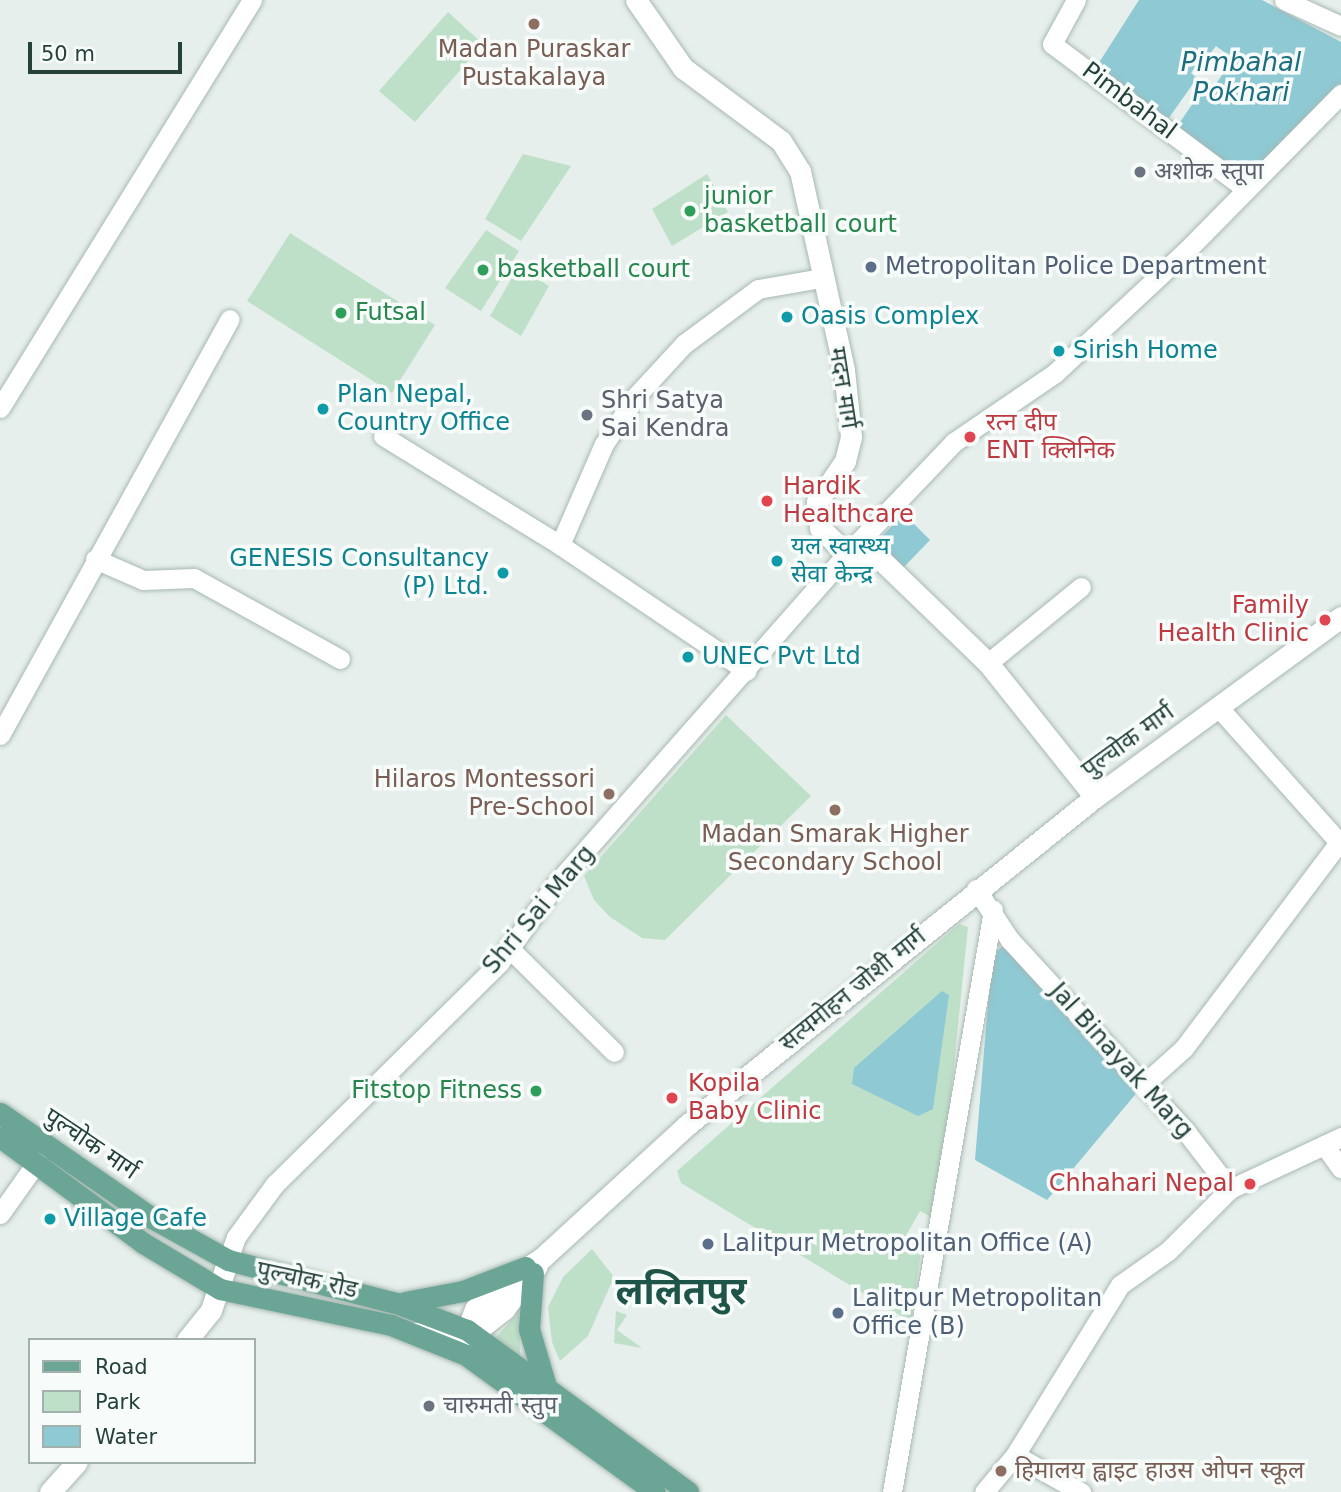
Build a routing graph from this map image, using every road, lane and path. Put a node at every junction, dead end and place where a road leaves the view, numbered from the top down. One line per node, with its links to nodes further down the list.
1 (252, 0): 10 (street)
2 (636, 0): 8 (main road, मदन मार्ग)
3 (1076, 0): 7 (street, Pimbahal)
4 (1284, 0): 5 (street)
5 (1341, 26)
6 (1341, 94): 7 (street, Shri Sai Marg)
7 (1246, 189): 13 (street, Shri Sai Marg)
8 (821, 278): 12 (street); 13 (main road, मदन मार्ग)
9 (230, 319): 14 (street)
10 (0, 408)
11 (383, 436): 12 (street)
12 (560, 545): 19 (street)
13 (847, 554): 18 (main road); 19 (street, Shri Sai Marg)
14 (95, 559): 17 (street); 21 (street)
15 (1081, 587): 18 (street)
16 (1341, 617): 20 (main road, पुल्चोक मार्ग)
17 (340, 659)
18 (988, 663): 22 (main road)
19 (747, 671): 26 (street, Shri Sai Marg)
20 (1219, 708): 22 (main road, पुल्चोक मार्ग); 23 (street)
21 (0, 735)
22 (1095, 796): 24 (main road, पुल्चोक मार्ग)
23 (1340, 841): 28 (street)
24 (976, 889): 25 (street, Jal Binayak Marg); 38 (main road, सत्यमोहन जोशी मार्ग)
25 (993, 909): 28 (street, Jal Binayak Marg); 51 (street)
26 (508, 947): 27 (street); 37 (street, Shri Sai Marg)
27 (614, 1052)
28 (1144, 1084): 34 (street, Jal Binayak Marg)
29 (0, 1114): 37 (main road, पुल्चोक मार्ग)
30 (0, 1137): 32 (main road, पुल्चोक मार्ग)
31 (1332, 1141): 33 (street); 34 (street)
32 (37, 1162): 35 (street); 36 (main road, पुल्चोक मार्ग)
33 (1341, 1168)
34 (1230, 1189): 46 (street)
35 (0, 1214)
36 (143, 1243): 39 (main road, पुल्चोक रोड)
37 (228, 1260): 39 (main road); 40 (main road, पुल्चोक मार्ग)
38 (534, 1266): 40 (main road); 41 (main road, सत्यमोहन जोशी मार्ग); 45 (main road)
39 (219, 1289): 42 (main road, पुल्चोक रोड); 43 (main road)
40 (396, 1303): 41 (main road, पुल्चोक मार्ग)
41 (467, 1330): 42 (main road); 44 (main road); 45 (main road, पुल्चोक मार्ग)
42 (414, 1334): 44 (main road, पुल्चोक रोड)
43 (189, 1338)
44 (466, 1355): 49 (main road, पुल्चोक रोड)
45 (545, 1383): 50 (main road, पुल्चोक मार्ग)
46 (1015, 1455): 52 (street); 53 (street)
47 (75, 1464): 48 (main road)
48 (50, 1492)
49 (655, 1492)
50 (688, 1492)
51 (892, 1492)
52 (984, 1492)
53 (1081, 1492)

